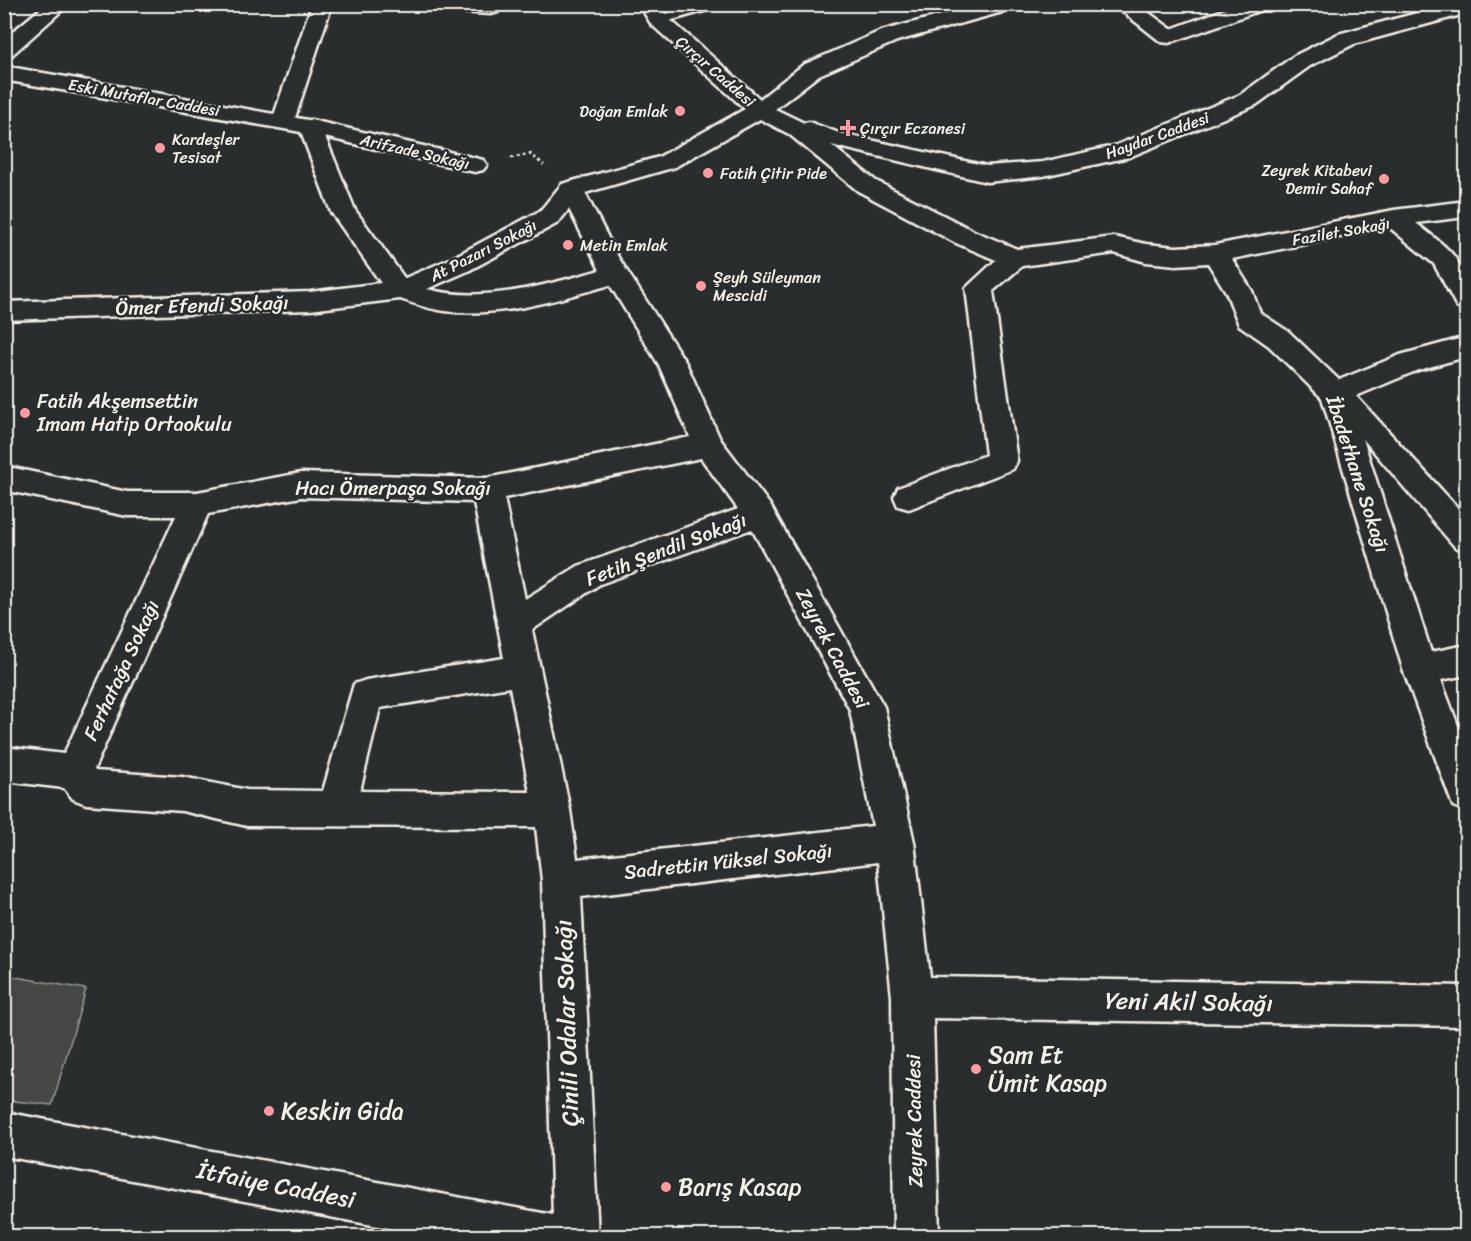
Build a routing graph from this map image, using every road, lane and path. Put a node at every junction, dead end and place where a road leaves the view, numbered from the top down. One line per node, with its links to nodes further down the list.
1 (59, 4): 11 (street)
2 (322, 4): 14 (street)
3 (425, 4): 8 (street)
4 (722, 4): 9 (lane)
5 (1010, 4): 13 (street)
6 (1123, 4): 7 (street)
7 (1260, 4)
8 (491, 8)
9 (654, 12): 13 (street, Çırçır Caddesi)
10 (1462, 12): 13 (street, Haydar Caddesi)
11 (4, 50)
12 (4, 73): 14 (street, Eski Mutaflar Caddesi)
13 (760, 110): 17 (street); 21 (street)
14 (283, 121): 15 (street, Arifzade Sokağı)
15 (311, 128): 16 (street, Arifzade Sokağı); 23 (street)
16 (475, 165): 17 (path, Arifzade Sokağı)
17 (571, 189): 22 (street, Zeyrek Caddesi); 23 (street, At Pazarı Sokağı)
18 (1467, 208): 19 (street)
19 (1394, 218): 20 (street, Fazilet Sokağı); 24 (street, Fazilet Sokağı)
20 (1215, 254): 21 (street); 27 (street, İbadethane Sokağı)
21 (1015, 258): 31 (street)
22 (616, 274): 23 (street); 28 (street, Zeyrek Caddesi)
23 (400, 290): 25 (street, Ömer Efendi Sokağı)
24 (1467, 301)
25 (4, 311)
26 (1467, 347): 27 (street)
27 (1335, 393): 34 (street); 37 (street, İbadethane Sokağı)
28 (708, 445): 30 (street, Hacı Ömerpaşa Sokağı); 33 (street, Zeyrek Caddesi)
29 (4, 478): 32 (street, Hacı Ömerpaşa Sokağı)
30 (488, 490): 32 (street, Hacı Ömerpaşa Sokağı); 35 (street)
31 (909, 497)
32 (198, 504): 40 (street, Ferhatağa Sokağı)
33 (759, 514): 35 (street, Fetih Şendil Sokağı); 44 (street, Zeyrek Caddesi)
34 (1467, 538)
35 (513, 625): 38 (street)
36 (1467, 660): 37 (street)
37 (1420, 669): 41 (street, İbadethane Sokağı)
38 (524, 670): 42 (street); 43 (street, Çinili Odalar Sokağı)
39 (4, 764): 40 (street)
40 (74, 772): 42 (street)
41 (1467, 794)
42 (337, 809): 43 (street)
43 (552, 810): 45 (street, Çinili Odalar Sokağı)
44 (895, 842): 45 (street, Sadrettin Yüksel Sokağı); 46 (street, Zeyrek Caddesi)
45 (561, 880): 50 (street, Çinili Odalar Sokağı)
46 (912, 997): 47 (street, Yeni Akil Sokağı); 51 (street, Zeyrek Caddesi)
47 (1467, 1006)
48 (4, 1134): 49 (street, İtfaiye Caddesi)
49 (548, 1236)
50 (576, 1236)
51 (916, 1236)

